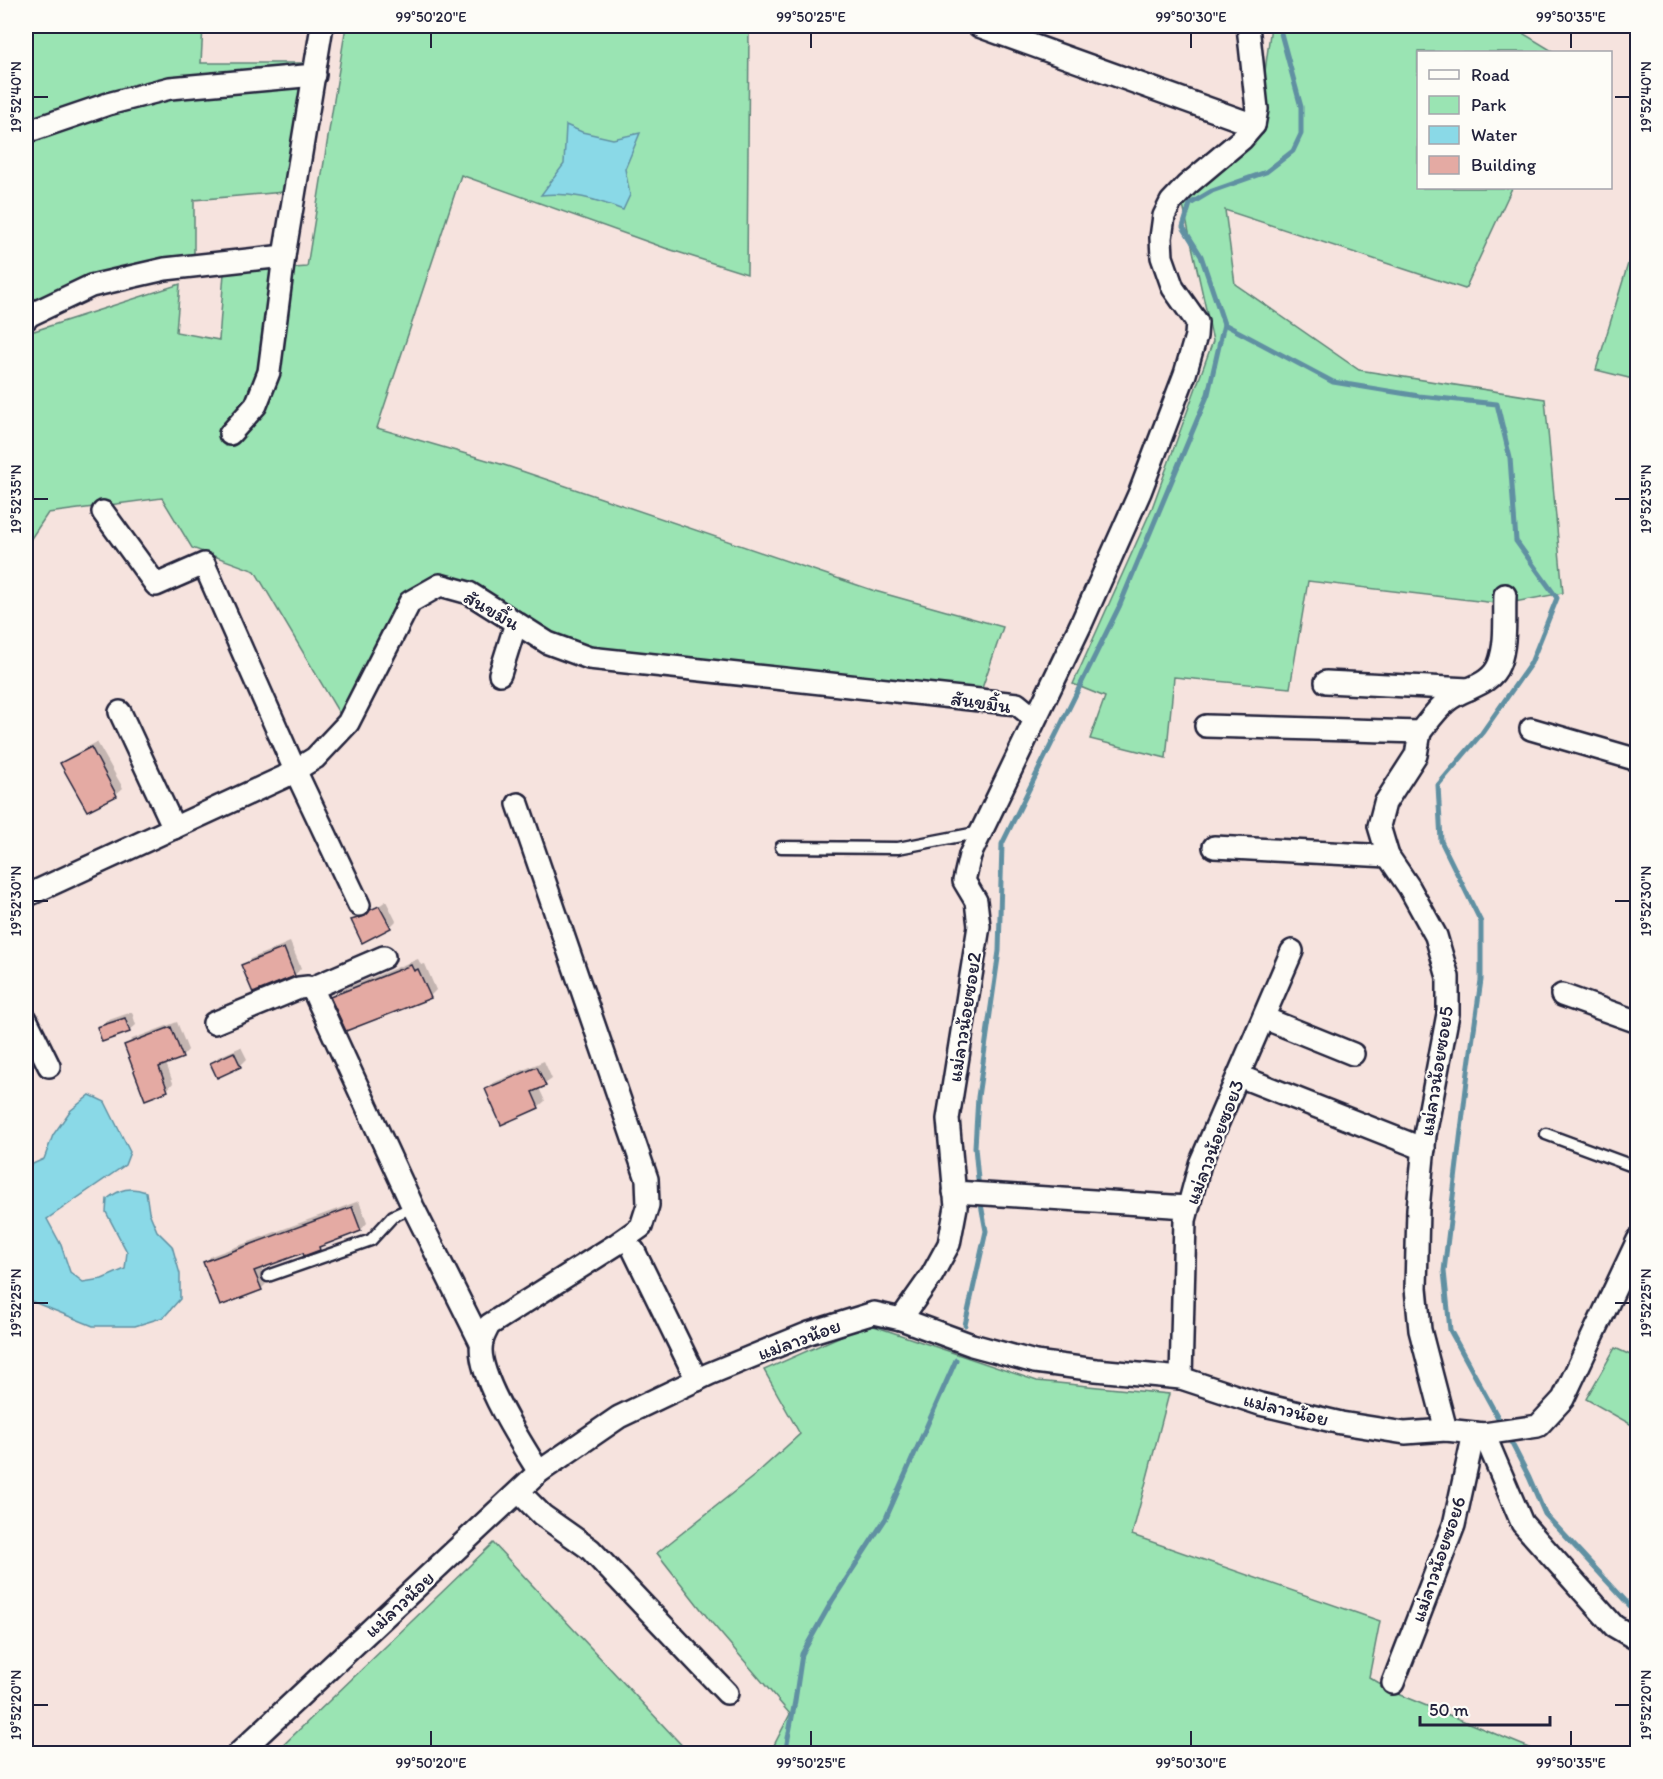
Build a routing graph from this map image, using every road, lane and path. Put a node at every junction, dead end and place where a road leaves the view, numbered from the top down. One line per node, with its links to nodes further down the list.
1 (322, 26): 4 (street)
2 (979, 26): 5 (street)
3 (1248, 26): 5 (street)
4 (315, 75): 6 (street); 7 (street)
5 (1254, 125): 17 (street, แม่ลาวน้อยซอย2)
6 (26, 132)
7 (284, 256): 8 (street); 9 (street)
8 (26, 319)
9 (230, 434)
10 (103, 512): 22 (street)
11 (1505, 595): 15 (street)
12 (516, 623): 13 (street); 17 (street, สันขมิ้น); 22 (street, สันขมิ้น)
13 (500, 674)
14 (1326, 682): 15 (street)
15 (1472, 689): 20 (street)
16 (120, 711): 24 (street)
17 (1034, 718): 25 (street, แม่ลาวน้อยซอย2)
18 (1206, 726): 20 (street)
19 (1531, 729): 21 (street)
20 (1420, 732): 28 (street, แม่ลาวน้อยซอย5)
21 (1638, 760)
22 (295, 770): 24 (street, สันขมิ้น); 30 (street)
23 (518, 804): 52 (street)
24 (174, 828): 29 (street, สันขมิ้น)
25 (981, 832): 26 (lane); 45 (street, แม่ลาวน้อยซอย2)
26 (781, 847)
27 (1214, 847): 28 (street)
28 (1388, 856): 43 (street, แม่ลาวน้อยซอย5)
29 (26, 896)
30 (359, 905)
31 (1292, 951): 35 (street, แม่ลาวน้อยซอย3)
32 (384, 957): 33 (street)
33 (310, 989): 38 (street); 46 (street)
34 (1562, 995): 37 (street)
35 (1264, 1018): 39 (street); 41 (street, แม่ลาวน้อยซอย3)
36 (26, 1019): 40 (street)
37 (1638, 1022)
38 (213, 1023)
39 (1353, 1054)
40 (49, 1066)
41 (1239, 1076): 43 (street); 47 (street, แม่ลาวน้อยซอย3)
42 (1546, 1134): 44 (lane)
43 (1424, 1149): 55 (street, แม่ลาวน้อยซอย5)
44 (1638, 1168)
45 (954, 1192): 47 (street); 51 (street, แม่ลาวน้อยซอย2)
46 (413, 1207): 50 (lane); 52 (street)
47 (1188, 1207): 53 (street, แม่ลาวน้อยซอย3)
48 (1638, 1240): 56 (street, แม่ลาวน้อย)
49 (634, 1251): 54 (street)
50 (268, 1276)
51 (901, 1318): 53 (street, แม่ลาวน้อย); 54 (street, แม่ลาวน้อย)
52 (481, 1343): 57 (street)
53 (1181, 1378): 55 (street, แม่ลาวน้อย)
54 (697, 1380): 57 (street, แม่ลาวน้อย)
55 (1446, 1430): 56 (street, แม่ลาวน้อย)
56 (1479, 1434): 59 (street); 60 (street, แม่ลาวน้อยซอย6)
57 (539, 1472): 58 (street, แม่ลาวน้อย)
58 (519, 1492): 61 (street); 62 (street, แม่ลาวน้อย)
59 (1638, 1640)
60 (1393, 1683)
61 (727, 1693)
62 (238, 1754)

